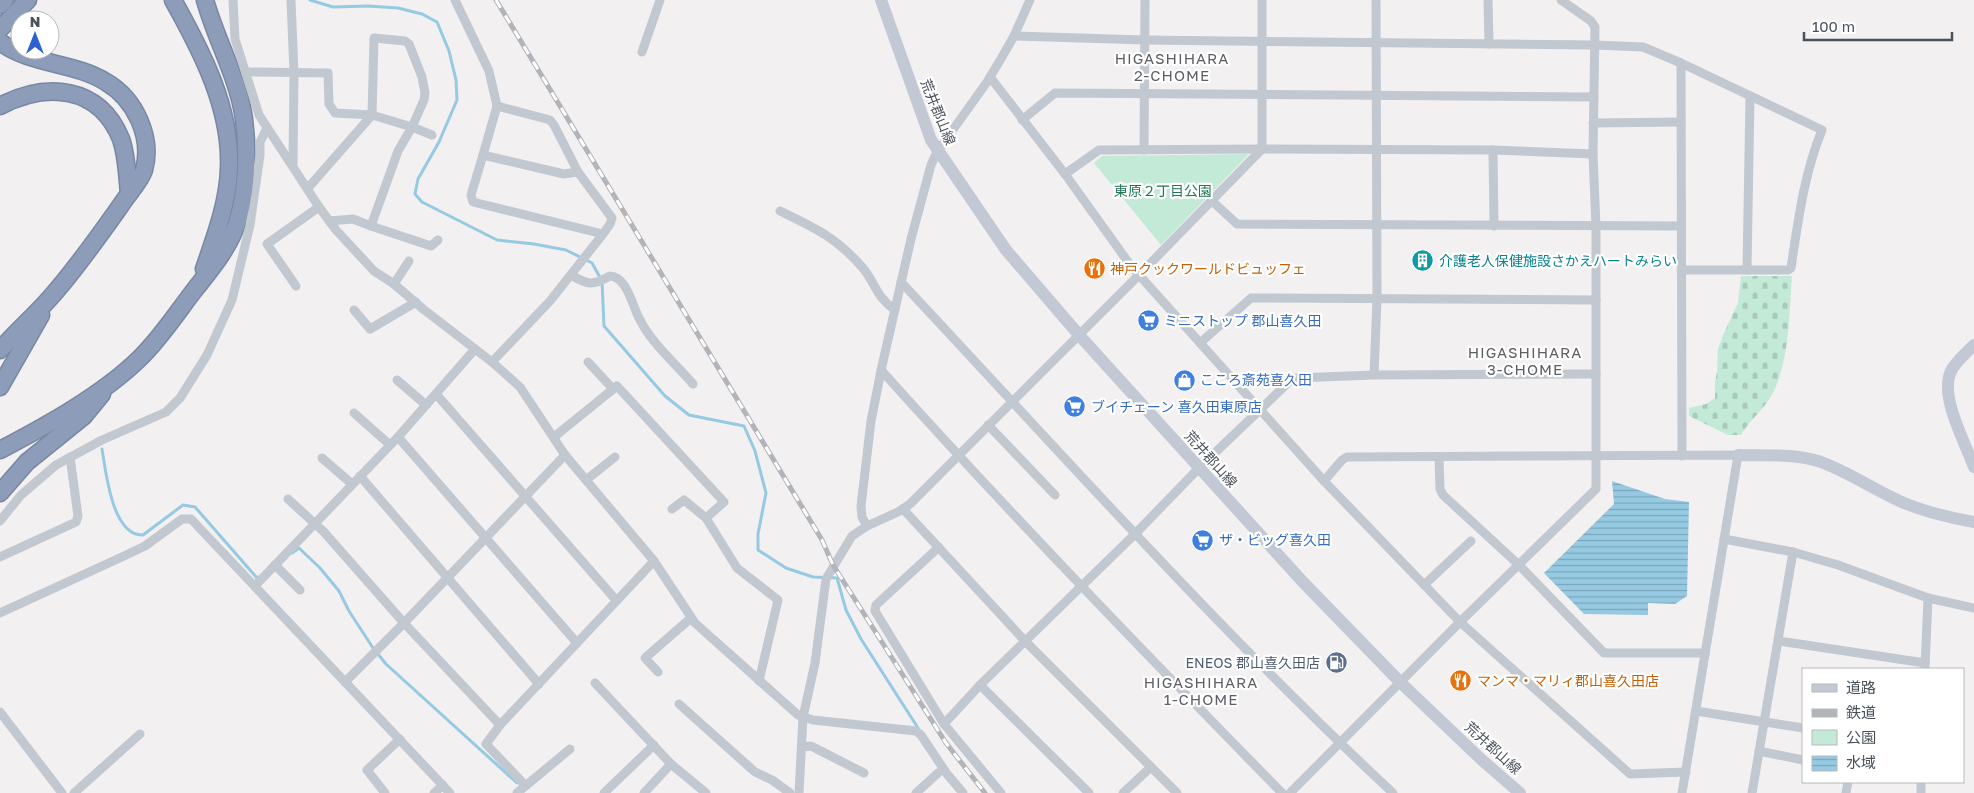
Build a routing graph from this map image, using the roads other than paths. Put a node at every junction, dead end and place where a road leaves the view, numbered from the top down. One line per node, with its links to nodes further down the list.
1 (5, 0): 16 (highway)
2 (28, 0): 17 (highway)
3 (173, 0): 73 (highway)
4 (205, 0): 73 (highway)
5 (232, 0): 27 (street)
6 (291, 0): 28 (street)
7 (455, 0): 36 (street)
8 (660, 0): 25 (street)
9 (881, 0): 48 (main road, 荒井郡山線)
10 (1030, 0): 18 (street)
11 (1145, 0): 19 (street)
12 (1262, 0): 20 (street)
13 (1376, 0): 22 (street)
14 (1488, 0): 23 (street)
15 (1562, 0): 24 (street)
16 (0, 5)
17 (4, 25)
18 (1014, 36): 19 (street); 29 (street)
19 (1144, 40): 20 (street); 30 (street)
20 (1261, 40): 22 (street); 31 (street)
21 (0, 42): 55 (highway)
22 (1376, 42): 23 (street); 32 (street)
23 (1489, 44): 24 (street)
24 (1594, 45): 26 (street); 34 (street)
25 (642, 52)
26 (1681, 63): 33 (street); 39 (street)
27 (246, 72): 28 (street); 42 (street)
28 (294, 73): 37 (street); 51 (street)
29 (990, 77): 38 (street); 48 (street)
30 (1144, 93): 31 (street); 38 (street); 45 (street)
31 (1261, 94): 32 (street); 44 (street)
32 (1376, 94): 34 (street); 46 (street)
33 (1750, 96): 69 (street); 69 (street)
34 (1594, 97): 40 (street)
35 (0, 106): 55 (highway)
36 (497, 106): 50 (street); 52 (street)
37 (372, 115): 41 (street); 41 (street); 54 (street)
38 (1022, 120): 53 (street)
39 (1681, 122): 40 (street); 63 (street)
40 (1593, 123): 49 (street)
41 (412, 127): 43 (street); 61 (street)
42 (267, 128): 51 (street); 112 (street)
43 (432, 135)
44 (1262, 149): 45 (street); 46 (street); 56 (street)
45 (1144, 150): 53 (street)
46 (1377, 150): 47 (street); 60 (street)
47 (1493, 150): 49 (street); 62 (street)
48 (937, 152): 72 (street); 82 (main road, 荒井郡山線)
49 (1593, 154): 64 (street)
50 (483, 155): 52 (street); 65 (street)
51 (293, 166): 54 (street)
52 (578, 172): 65 (street)
53 (1065, 174): 71 (street)
54 (308, 188): 57 (street)
55 (129, 193): 76 (highway)
56 (1212, 201): 60 (street); 71 (street)
57 (319, 207): 59 (street); 75 (street)
58 (780, 211): 81 (street)
59 (329, 221): 61 (street); 74 (street)
60 (1377, 225): 62 (street); 77 (street)
61 (371, 226): 66 (street)
62 (1494, 226): 64 (street)
63 (1681, 226): 64 (street); 68 (street)
64 (1596, 227): 78 (street)
65 (603, 234): 70 (street)
66 (438, 240)
67 (409, 261): 74 (street)
68 (1681, 270): 69 (street); 111 (street)
69 (1747, 270)
70 (571, 275): 87 (street); 94 (street)
71 (1139, 275): 82 (street); 83 (street)
72 (901, 282): 81 (street); 98 (street)
73 (200, 283): 93 (highway)
74 (394, 284): 79 (street)
75 (296, 286)
76 (51, 297): 86 (highway); 95 (highway)
77 (1377, 299): 78 (street); 83 (street); 91 (street)
78 (1596, 300): 90 (street)
79 (416, 302): 80 (street); 85 (street)
80 (354, 310)
81 (895, 310): 89 (street)
82 (1079, 336): 98 (street); 117 (main road, 荒井郡山線)
83 (1200, 343): 100 (street)
84 (1974, 345): 116 (main road)
85 (475, 349): 87 (street); 97 (street)
86 (0, 350)
87 (492, 362): 104 (street)
88 (588, 362): 96 (street)
89 (881, 370): 109 (street); 132 (street)
90 (1596, 374): 91 (street); 110 (street)
91 (1374, 375): 100 (street)
92 (397, 380): 99 (street)
93 (111, 382): 106 (highway); 122 (highway)
94 (693, 384)
95 (0, 386)
96 (613, 389): 104 (street); 128 (street)
97 (436, 394): 99 (street); 124 (street)
98 (1012, 401): 102 (street); 133 (street)
99 (426, 405): 103 (street)
100 (1260, 408): 117 (street); 120 (street)
101 (354, 413): 105 (street)
102 (988, 425): 109 (street); 123 (street)
103 (398, 437): 105 (street); 134 (street)
104 (554, 437): 107 (street)
105 (390, 445): 118 (street)
106 (0, 450)
107 (565, 455): 119 (street); 124 (street)
108 (1738, 455): 111 (street); 130 (main road); 135 (street)
109 (958, 456): 127 (street); 144 (street)
110 (1596, 456): 111 (street); 115 (street); 142 (street)
111 (1682, 456)
112 (70, 457): 129 (street); 139 (street)
113 (615, 457): 119 (street)
114 (322, 458): 121 (street)
115 (1440, 458): 120 (street); 142 (street)
116 (1974, 466)
117 (1199, 468): 133 (street); 164 (main road, 荒井郡山線)
118 (360, 476): 121 (street); 143 (street)
119 (586, 480): 140 (street)
120 (1324, 481): 145 (street)
121 (352, 484): 131 (street)
122 (0, 493)
123 (1056, 495)
124 (524, 496): 134 (street); 149 (street)
125 (288, 499): 131 (street)
126 (672, 509): 128 (street)
127 (903, 509): 132 (street); 137 (street)
128 (706, 518): 161 (street)
129 (0, 521)
130 (1974, 522)
131 (315, 524): 141 (street); 154 (street)
132 (867, 526): 170 (street)
133 (1135, 534): 144 (street); 177 (street)
134 (485, 538): 143 (street); 157 (street)
135 (1724, 539): 138 (street); 158 (street)
136 (1471, 541): 145 (street)
137 (939, 547): 155 (street); 172 (street)
138 (1793, 552): 148 (street); 156 (street)
139 (0, 557)
140 (654, 561): 149 (street); 152 (street)
141 (275, 565): 146 (street); 147 (street)
142 (1519, 565): 153 (street); 158 (street)
143 (446, 578): 154 (street); 165 (street)
144 (1082, 585): 155 (street); 207 (street)
145 (1424, 585): 153 (street)
146 (254, 586): 151 (street); 162 (street)
147 (300, 590)
148 (1928, 598): 150 (street); 159 (street)
149 (616, 600): 157 (street)
150 (1974, 608)
151 (0, 613)
152 (691, 618): 160 (street); 161 (street)
153 (1460, 622): 164 (street); 185 (street)
154 (404, 623): 162 (street); 173 (street)
155 (1025, 641): 166 (street); 184 (street)
156 (1778, 642): 159 (street); 171 (street)
157 (577, 644): 165 (street)
158 (1705, 653): 168 (street)
159 (1925, 666)
160 (658, 672)
161 (760, 681): 170 (street)
162 (345, 682): 176 (street)
163 (595, 683): 178 (street)
164 (1401, 683): 177 (street); 210 (main road, 荒井郡山線)
165 (539, 684): 173 (street)
166 (980, 685): 172 (street); 204 (street)
167 (679, 704): 199 (street)
168 (1696, 711): 171 (street); 185 (street)
169 (0, 712): 190 (street)
170 (804, 717): 179 (street); 202 (street)
171 (1764, 722): 174 (street); 181 (street)
172 (944, 724): 203 (street)
173 (500, 725): 189 (street)
174 (1802, 728)
175 (140, 734): 191 (street)
176 (400, 739): 188 (street); 192 (street)
177 (1339, 743): 208 (street); 209 (street)
178 (654, 745): 183 (street); 196 (street)
179 (802, 747): 186 (street); 200 (street)
180 (570, 749): 189 (street)
181 (1759, 751): 182 (street); 212 (street)
182 (1802, 760)
183 (671, 764): 197 (street); 198 (street)
184 (1151, 767): 205 (street); 206 (street)
185 (1686, 772): 211 (street)
186 (864, 773)
187 (938, 774): 201 (street)
188 (443, 785): 193 (street); 194 (street)
189 (525, 785): 195 (street)
190 (62, 793)
191 (74, 793)
192 (386, 793)
193 (434, 793)
194 (450, 793)
195 (516, 793)
196 (604, 793)
197 (644, 793)
198 (706, 793)
199 (790, 793)
200 (799, 793)
201 (916, 793)
202 (963, 793)
203 (1001, 793)
204 (1090, 793)
205 (1124, 793)
206 (1177, 793)
207 (1282, 793)
208 (1290, 793)
209 (1393, 793)
210 (1520, 793)
211 (1682, 793)
212 (1752, 793)

